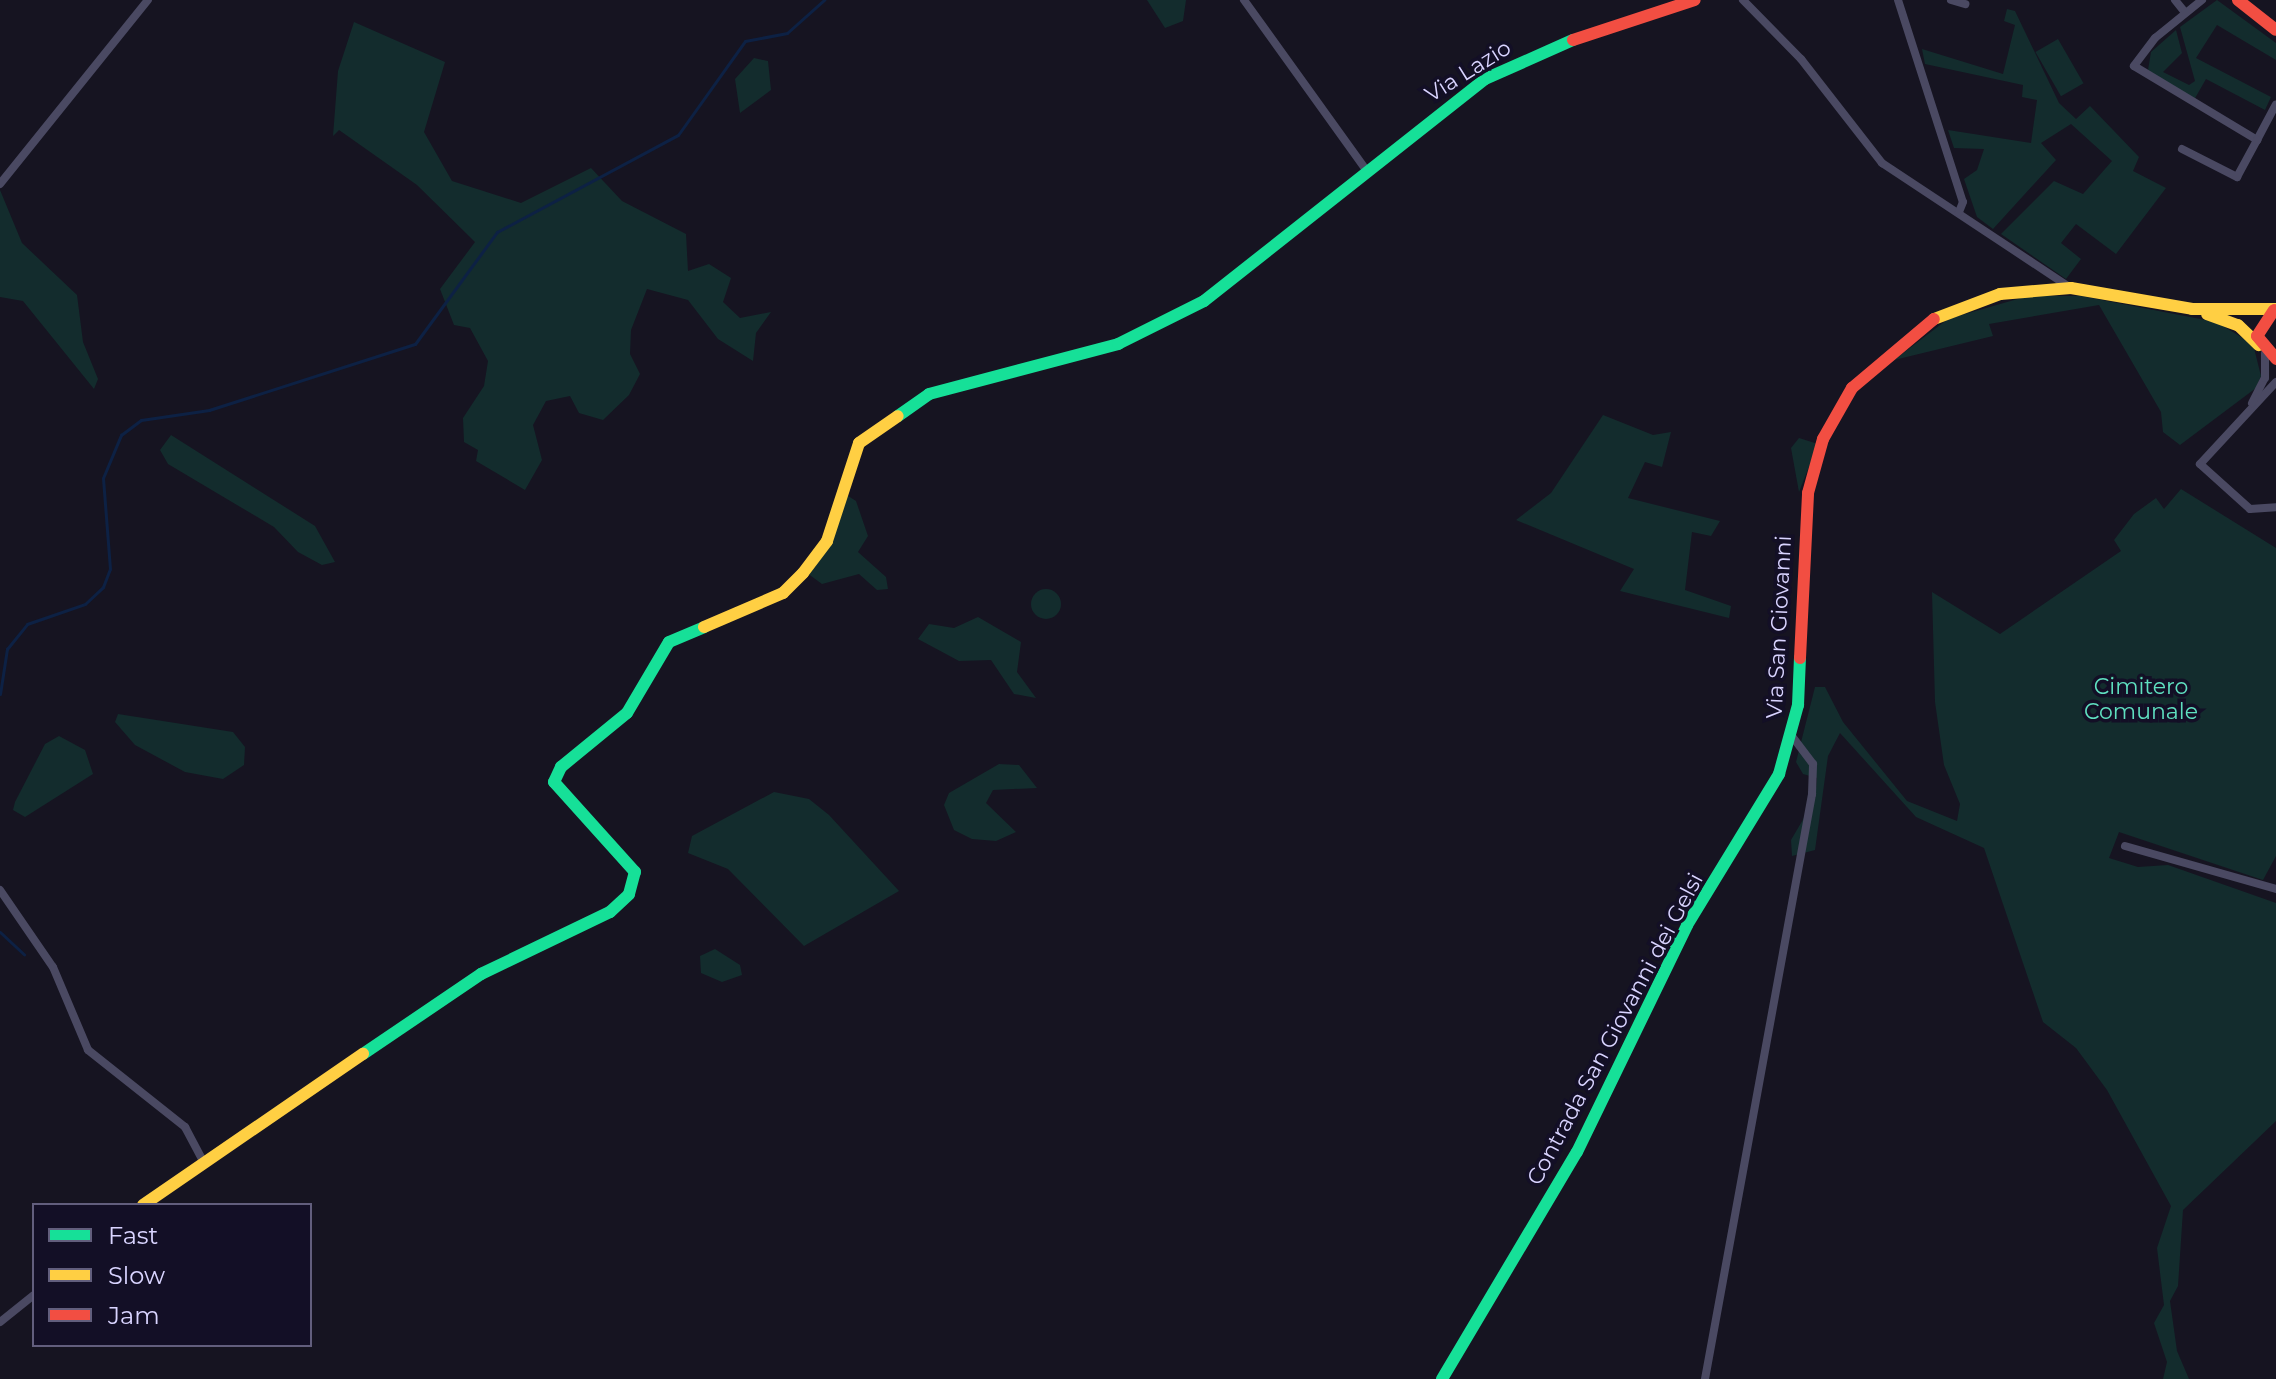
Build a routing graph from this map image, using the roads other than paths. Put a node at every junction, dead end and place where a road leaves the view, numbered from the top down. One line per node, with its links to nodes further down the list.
1 (148, 0): 17 (street)
2 (1244, 0): 16 (street)
3 (1695, 0): 16 (street, Via Lazio)
4 (1743, 0): 18 (street)
5 (1898, 0): 18 (street)
6 (1951, 0): 10 (street)
7 (2175, 0): 11 (street)
8 (2202, 0): 11 (street)
9 (2238, 0): 12 (street)
10 (1965, 4)
11 (2184, 11): 14 (street)
12 (2276, 30)
13 (2276, 105): 14 (street)
14 (2257, 140): 15 (street)
15 (2182, 149)
16 (1367, 171): 30 (street, Via Lazio)
17 (0, 184)
18 (1959, 212): 19 (street)
19 (2071, 288): 20 (street, Via San Giovanni); 26 (street, Via San Giovanni)
20 (2192, 309): 21 (street, Via San Giovanni); 22 (street, Via San Giovanni)
21 (2276, 309): 22 (street)
22 (2267, 352): 24 (street)
23 (2276, 382): 24 (street)
24 (2243, 417): 25 (street)
25 (2276, 507)
26 (1793, 737): 34 (street, Contrada San Giovanni dei Gelsi); 35 (street, Via San Giovanni)
27 (2125, 846): 28 (street)
28 (2276, 889)
29 (0, 890): 30 (street)
30 (202, 1159): 31 (street)
31 (146, 1203)
32 (32, 1297): 33 (street)
33 (0, 1322)
34 (1442, 1379)
35 (1705, 1379)

